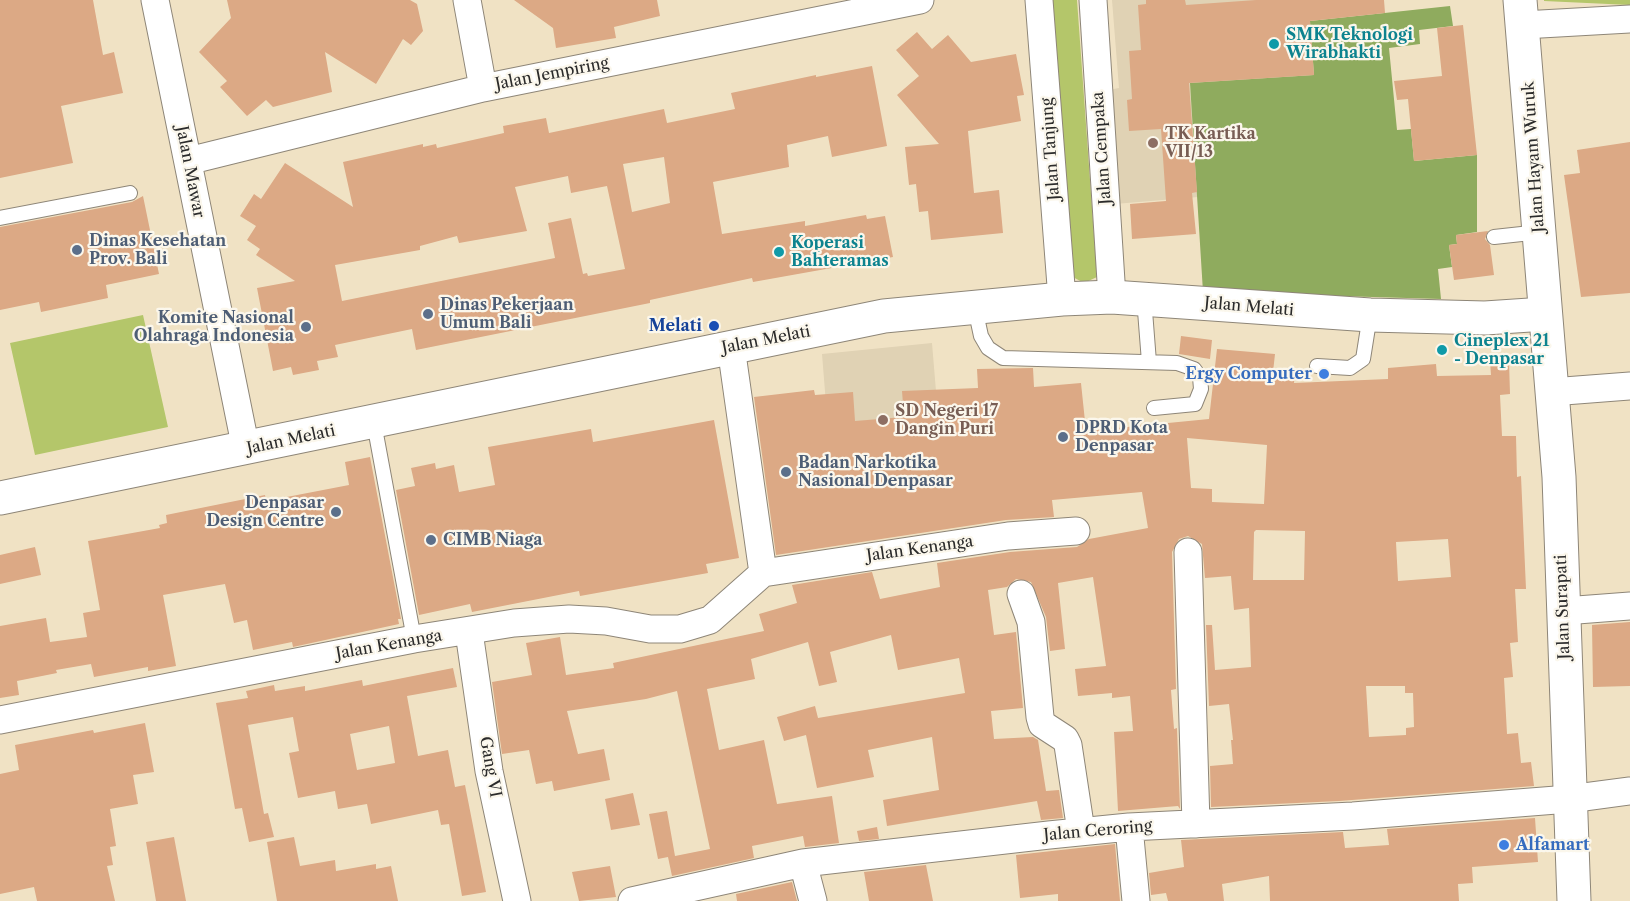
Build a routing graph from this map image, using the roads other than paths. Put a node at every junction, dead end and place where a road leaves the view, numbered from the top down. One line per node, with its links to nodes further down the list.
1 (154, 0): 9 (street, Jalan Mawar)
2 (467, 0): 8 (street)
3 (920, 0): 8 (street, Jalan Jempiring)
4 (1039, 0): 16 (street, Jalan Tanjung)
5 (1093, 0): 14 (street, Jalan Cempaka)
6 (1521, 12): 7 (street); 12 (street, Jalan Hayam Wuruk)
7 (1630, 19)
8 (483, 88): 9 (street, Jalan Jempiring)
9 (188, 161): 27 (street, Jalan Mawar)
10 (130, 193): 11 (lane)
11 (0, 218)
12 (1540, 232): 13 (lane); 18 (street, Jalan Hayam Wuruk)
13 (1494, 237)
14 (1112, 297): 15 (street, Jalan Melati); 16 (street, Jalan Melati)
15 (1144, 298): 19 (street, Jalan Melati); 21 (lane)
16 (1062, 299): 17 (street, Jalan Melati)
17 (974, 307): 20 (street, Jalan Melati); 21 (lane)
18 (1545, 314): 19 (street, Jalan Melati); 24 (street, Jalan Surapati)
19 (1370, 315): 22 (lane)
20 (731, 346): 26 (street, Jalan Melati); 31 (street)
21 (1149, 362): 25 (lane)
22 (1317, 366)
23 (1630, 386): 24 (street)
24 (1551, 392): 34 (street, Jalan Surapati)
25 (1154, 408)
26 (374, 423): 27 (street, Jalan Melati); 36 (lane)
27 (246, 449): 28 (street, Jalan Melati)
28 (0, 498)
29 (1076, 531): 31 (street, Jalan Kenanga)
30 (1188, 552): 40 (street)
31 (764, 573): 35 (street, Jalan Kenanga)
32 (1021, 594): 42 (street)
33 (1630, 606): 34 (street)
34 (1564, 611): 39 (street, Jalan Surapati)
35 (469, 632): 36 (street, Jalan Kenanga); 44 (street, Gang VI)
36 (414, 639): 37 (street, Jalan Kenanga)
37 (0, 720)
38 (1630, 791): 39 (street, Jalan Ceroring)
39 (1569, 800): 40 (street, Jalan Ceroring); 48 (street, Jalan Surapati)
40 (1196, 824): 41 (street, Jalan Ceroring)
41 (1129, 827): 42 (street, Jalan Ceroring); 47 (street)
42 (1081, 831): 43 (street, Jalan Ceroring)
43 (803, 863): 45 (street, Jalan Ceroring); 46 (street)
44 (517, 901)
45 (632, 901)
46 (813, 901)
47 (1136, 901)
48 (1574, 901)

